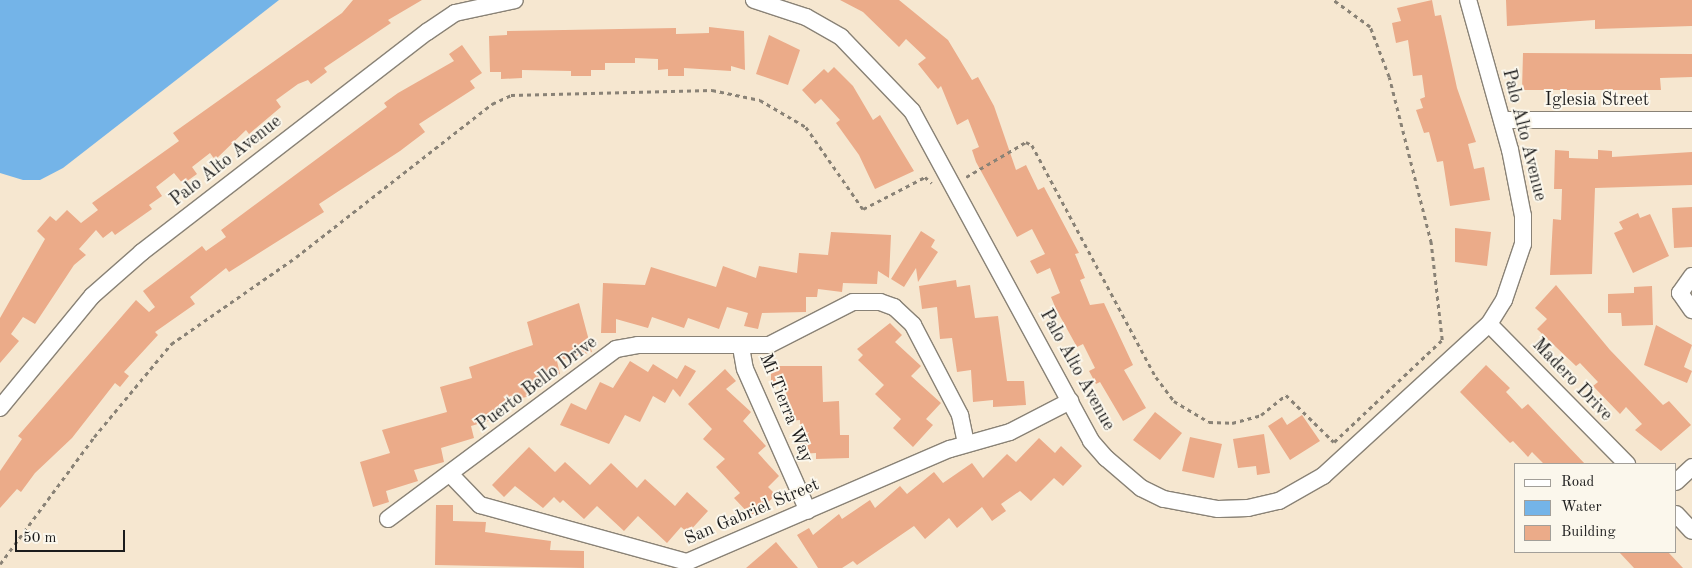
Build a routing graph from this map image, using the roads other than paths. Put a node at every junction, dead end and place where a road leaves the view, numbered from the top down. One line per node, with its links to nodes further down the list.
1 (515, 0): 11 (street, Palo Alto Avenue)
2 (754, 0): 10 (street, Palo Alto Avenue)
3 (1468, 0): 4 (street, Palo Alto Avenue)
4 (1502, 120): 5 (street, Iglesia Street); 8 (street, Palo Alto Avenue)
5 (1692, 120)
6 (1692, 276): 7 (street)
7 (1692, 310)
8 (1489, 324): 10 (street, Palo Alto Avenue); 13 (street, Madero Drive)
9 (742, 346): 12 (street, Puerto Bello Drive); 15 (street, Puerto Bello Drive); 17 (street, Mi Tierra Way)
10 (1070, 401): 12 (street, San Gabriel Street)
11 (0, 408)
12 (966, 443): 17 (street, San Gabriel Street)
13 (1626, 463)
14 (1692, 467): 16 (street)
15 (451, 475): 17 (street, San Gabriel Street); 19 (street, Puerto Bello Drive)
16 (1677, 481)
17 (808, 511)
18 (1677, 515): 20 (street)
19 (388, 519)
20 (1692, 530)

